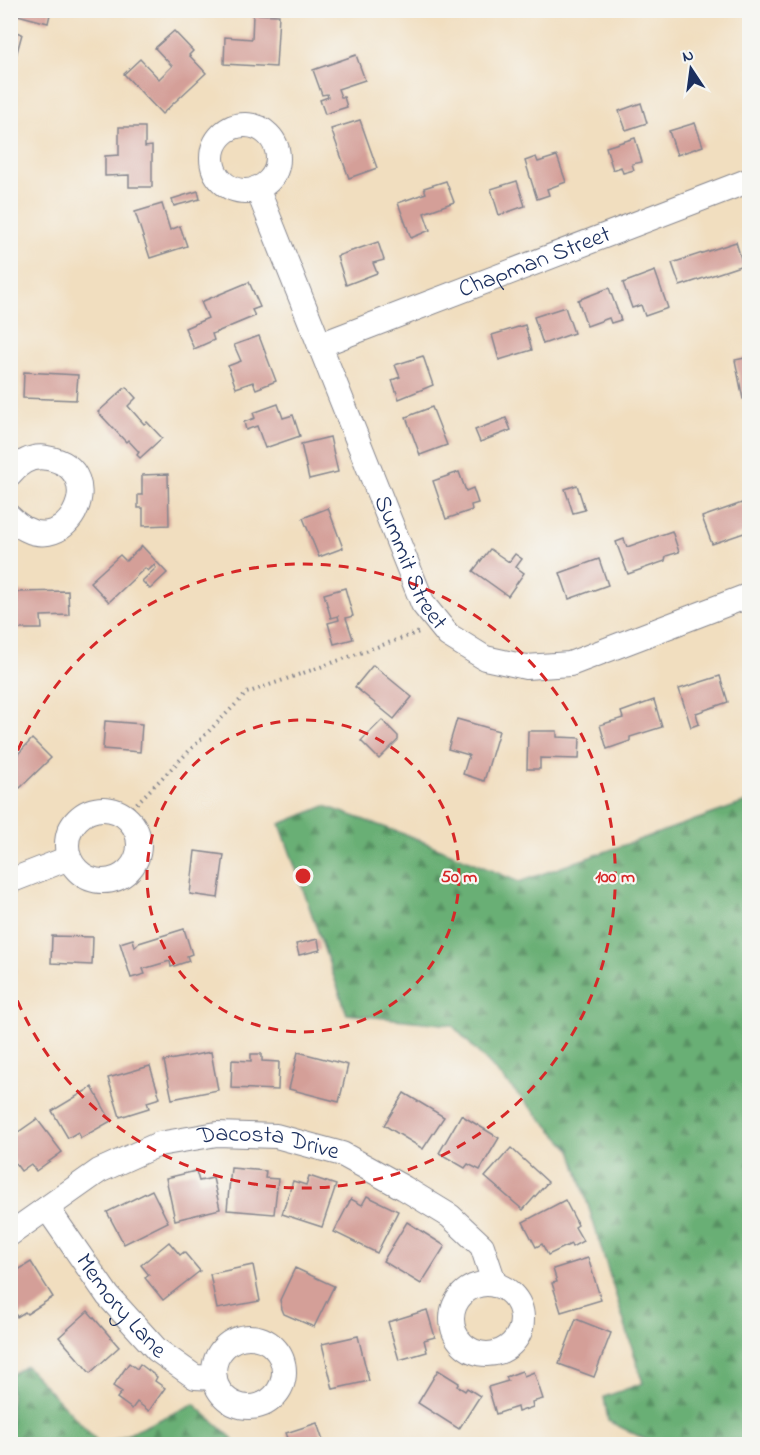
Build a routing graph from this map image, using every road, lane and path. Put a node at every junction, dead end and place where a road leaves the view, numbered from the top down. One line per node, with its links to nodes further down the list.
1 (750, 180): 3 (street, Chapman Street)
2 (257, 188): 3 (street, Summit Street)
3 (320, 345): 7 (street, Summit Street)
4 (10, 474): 5 (street)
5 (10, 517)
6 (750, 595): 7 (street, Summit Street)
7 (440, 625): 8 (path)
8 (124, 816): 9 (street); 9 (street)
9 (69, 858): 10 (street)
10 (10, 881)
11 (47, 1208): 12 (street, Dacosta Drive); 13 (street, Dacosta Drive); 14 (street, Memory Lane)
12 (10, 1234)
13 (495, 1285)
14 (215, 1378)

